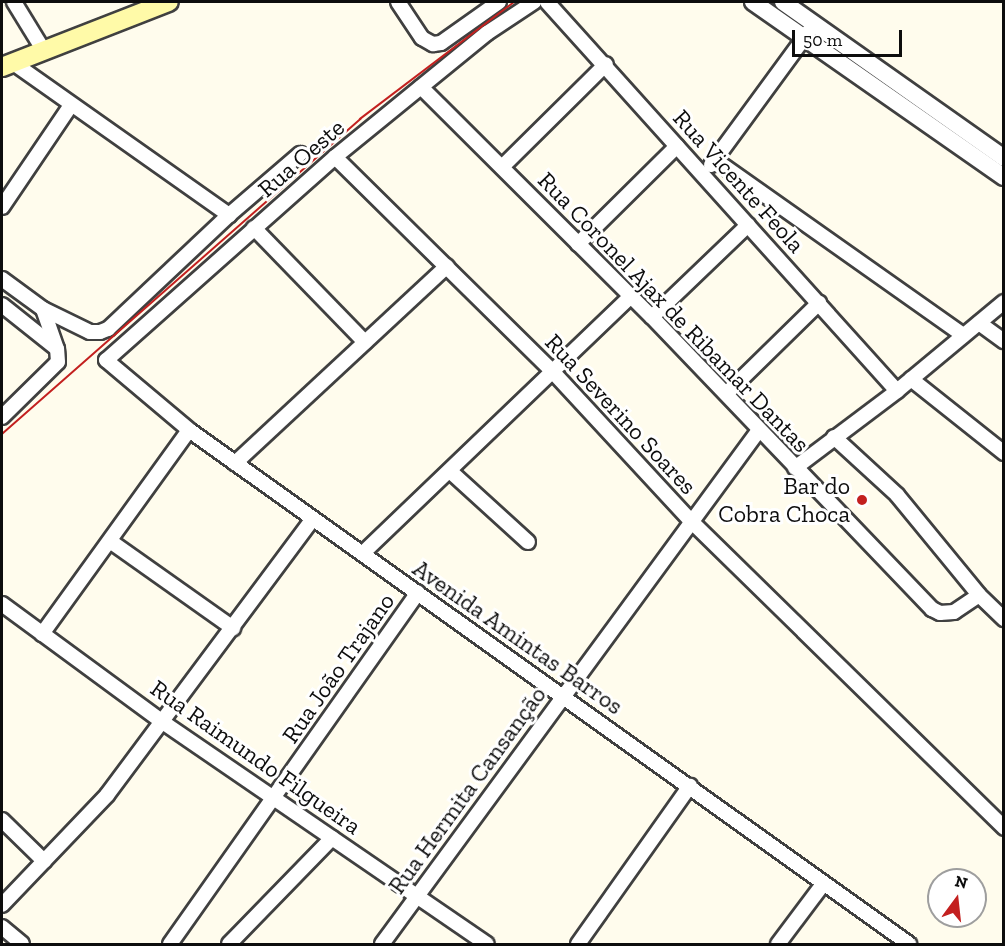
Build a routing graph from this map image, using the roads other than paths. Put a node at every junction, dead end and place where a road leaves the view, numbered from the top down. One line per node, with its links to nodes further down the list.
1 (15, 2): 12 (street)
2 (169, 2): 12 (main road)
3 (398, 2): 4 (street)
4 (499, 2)
5 (534, 2): 15 (street, Rua Oeste)
6 (546, 2): 13 (street, Rua Vicente Feola)
7 (753, 2): 9 (street)
8 (794, 4): 9 (street); 10 (street)
9 (778, 20): 11 (street)
10 (814, 24): 11 (street); 20 (street)
11 (804, 39): 21 (street); 24 (street)
12 (44, 51): 14 (main road)
13 (606, 64): 17 (street, Rua Vicente Feola); 22 (street)
14 (7, 65): 16 (street)
15 (421, 87): 19 (street, Rua Oeste); 22 (street, Rua Coronel Ajax de Ribamar Dantas)
16 (71, 105): 25 (street); 26 (street)
17 (677, 146): 23 (street, Rua Vicente Feola); 29 (street)
18 (300, 154): 26 (street)
19 (335, 157): 28 (street, Rua Oeste); 30 (street, Rua Severino Soares)
20 (1004, 158)
21 (715, 160): 23 (street); 39 (street)
22 (502, 167): 29 (street, Rua Coronel Ajax de Ribamar Dantas)
23 (704, 174): 27 (street, Rua Vicente Feola)
24 (1004, 177)
25 (2, 207)
26 (229, 215): 36 (street)
27 (748, 225): 34 (street, Rua Vicente Feola); 37 (street)
28 (254, 228): 41 (street); 43 (street, Rua Oeste)
29 (578, 244): 32 (street, Rua Coronel Ajax de Ribamar Dantas)
30 (447, 266): 41 (street); 44 (street, Rua Severino Soares)
31 (2, 279): 36 (street)
32 (631, 296): 37 (street, Rua Coronel Ajax de Ribamar Dantas); 44 (street)
33 (1004, 302): 38 (street)
34 (819, 303): 46 (street, Rua Vicente Feola); 47 (street)
35 (2, 305): 42 (street)
36 (43, 309): 42 (street)
37 (652, 317): 47 (street, Rua Coronel Ajax de Ribamar Dantas)
38 (979, 323): 39 (street); 40 (street)
39 (963, 335): 45 (street)
40 (1004, 341)
41 (365, 342): 53 (street)
42 (57, 349): 48 (street)
43 (106, 360): 49 (street, Avenida Amintas Barros)
44 (553, 372): 55 (street); 57 (street, Rua Severino Soares)
45 (911, 380): 46 (street); 52 (street)
46 (897, 391): 51 (street)
47 (727, 393): 50 (street, Rua Coronel Ajax de Ribamar Dantas)
48 (2, 417)
49 (189, 430): 53 (street, Avenida Amintas Barros); 58 (street)
50 (759, 430): 54 (street, Rua Coronel Ajax de Ribamar Dantas); 57 (street, Rua Hermita Cansanção)
51 (834, 437): 54 (street); 62 (street)
52 (1004, 453)
53 (235, 463): 56 (street, Avenida Amintas Barros)
54 (795, 468): 62 (street, Rua Coronel Ajax de Ribamar Dantas)
55 (451, 472): 59 (street); 60 (street)
56 (313, 519): 60 (street, Avenida Amintas Barros); 65 (street)
57 (693, 523): 67 (street, Rua Hermita Cansanção); 72 (street, Rua Severino Soares)
58 (110, 541): 65 (street); 66 (street)
59 (528, 542)
60 (363, 553): 61 (street, Avenida Amintas Barros)
61 (418, 593): 67 (street, Avenida Amintas Barros); 70 (street, Rua João Trajano)
62 (979, 595): 64 (street)
63 (2, 604): 66 (street, Rua Raimundo Filgueira)
64 (1004, 619)
65 (233, 628): 68 (street)
66 (42, 634): 68 (street, Rua Raimundo Filgueira)
67 (563, 696): 69 (street, Avenida Amintas Barros); 76 (street, Rua Hermita Cansanção)
68 (164, 723): 70 (street, Rua Raimundo Filgueira); 74 (street)
69 (690, 786): 75 (street, Avenida Amintas Barros); 84 (street)
70 (274, 799): 73 (street, Rua Raimundo Filgueira); 80 (street, Rua João Trajano)
71 (2, 820): 74 (street)
72 (1004, 828)
73 (332, 838): 76 (street, Rua Raimundo Filgueira); 81 (street)
74 (45, 861): 77 (street)
75 (823, 884): 85 (street); 86 (street, Avenida Amintas Barros)
76 (419, 897): 82 (street, Rua Hermita Cansanção); 83 (street, Rua Raimundo Filgueira)
77 (2, 905)
78 (2, 927): 79 (street)
79 (22, 945)
80 (170, 945)
81 (229, 945)
82 (382, 945)
83 (487, 945)
84 (578, 945)
85 (778, 945)
86 (909, 945)

